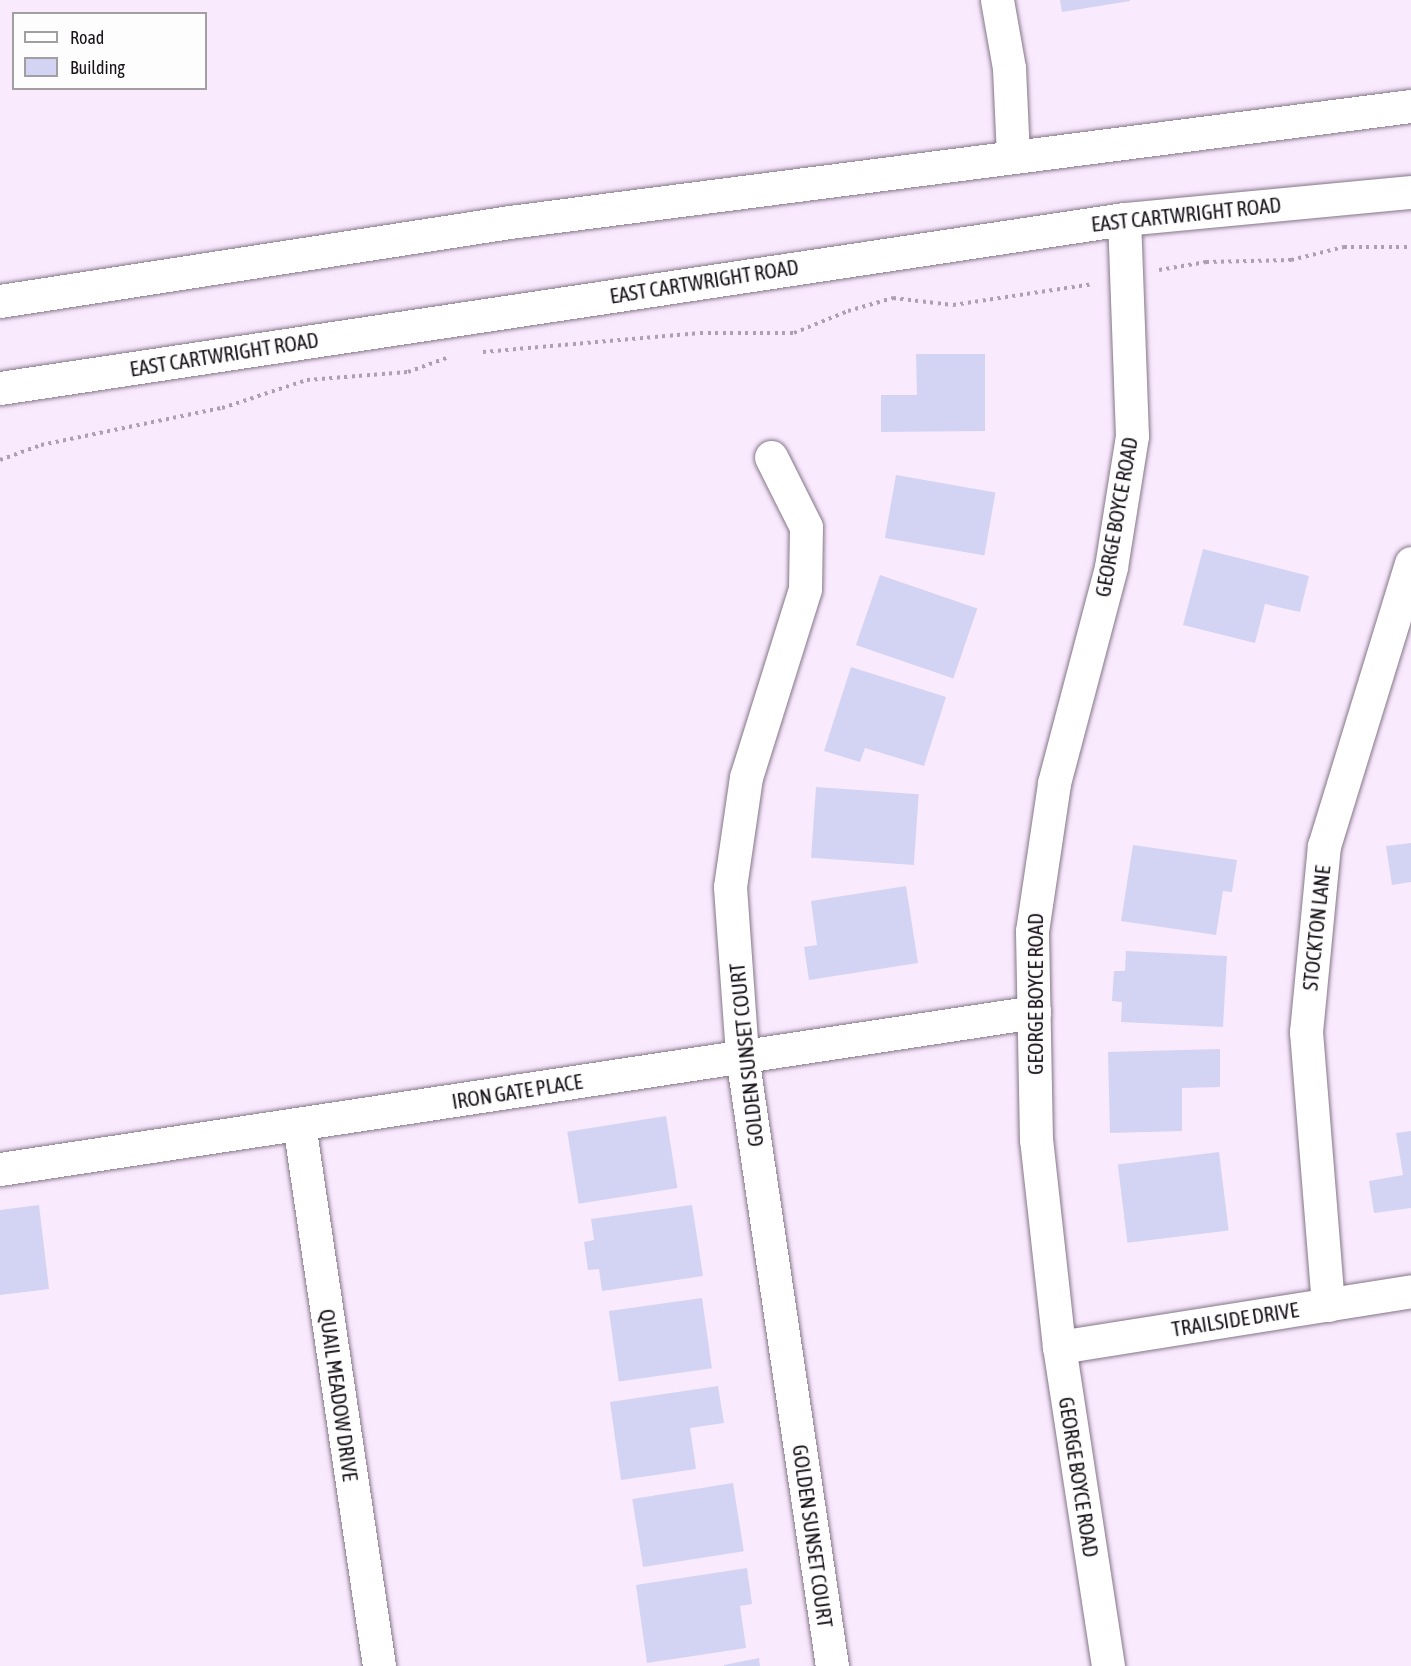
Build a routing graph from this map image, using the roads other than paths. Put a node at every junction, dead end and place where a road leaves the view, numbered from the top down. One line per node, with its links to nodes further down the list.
1 (997, 0): 3 (street)
2 (1411, 105): 3 (street)
3 (1013, 157): 6 (street)
4 (1411, 192): 5 (street, EAST CARTWRIGHT ROAD)
5 (1124, 219): 7 (street, EAST CARTWRIGHT ROAD); 10 (street, GEORGE BOYCE ROAD)
6 (0, 301)
7 (0, 388)
8 (771, 457): 11 (street, GOLDEN SUNSET COURT)
9 (1411, 563): 15 (street, STOCKTON LANE)
10 (1034, 1012): 11 (street, IRON GATE PLACE); 16 (street, GEORGE BOYCE ROAD)
11 (742, 1056): 12 (street, IRON GATE PLACE); 18 (street, GOLDEN SUNSET COURT)
12 (299, 1124): 13 (street, IRON GATE PLACE); 17 (street, QUAIL MEADOW DRIVE)
13 (0, 1169)
14 (1411, 1291): 15 (street, TRAILSIDE DRIVE)
15 (1328, 1305): 16 (street, TRAILSIDE DRIVE)
16 (1059, 1347): 19 (street, GEORGE BOYCE ROAD)
17 (379, 1666)
18 (832, 1666)
19 (1107, 1666)

